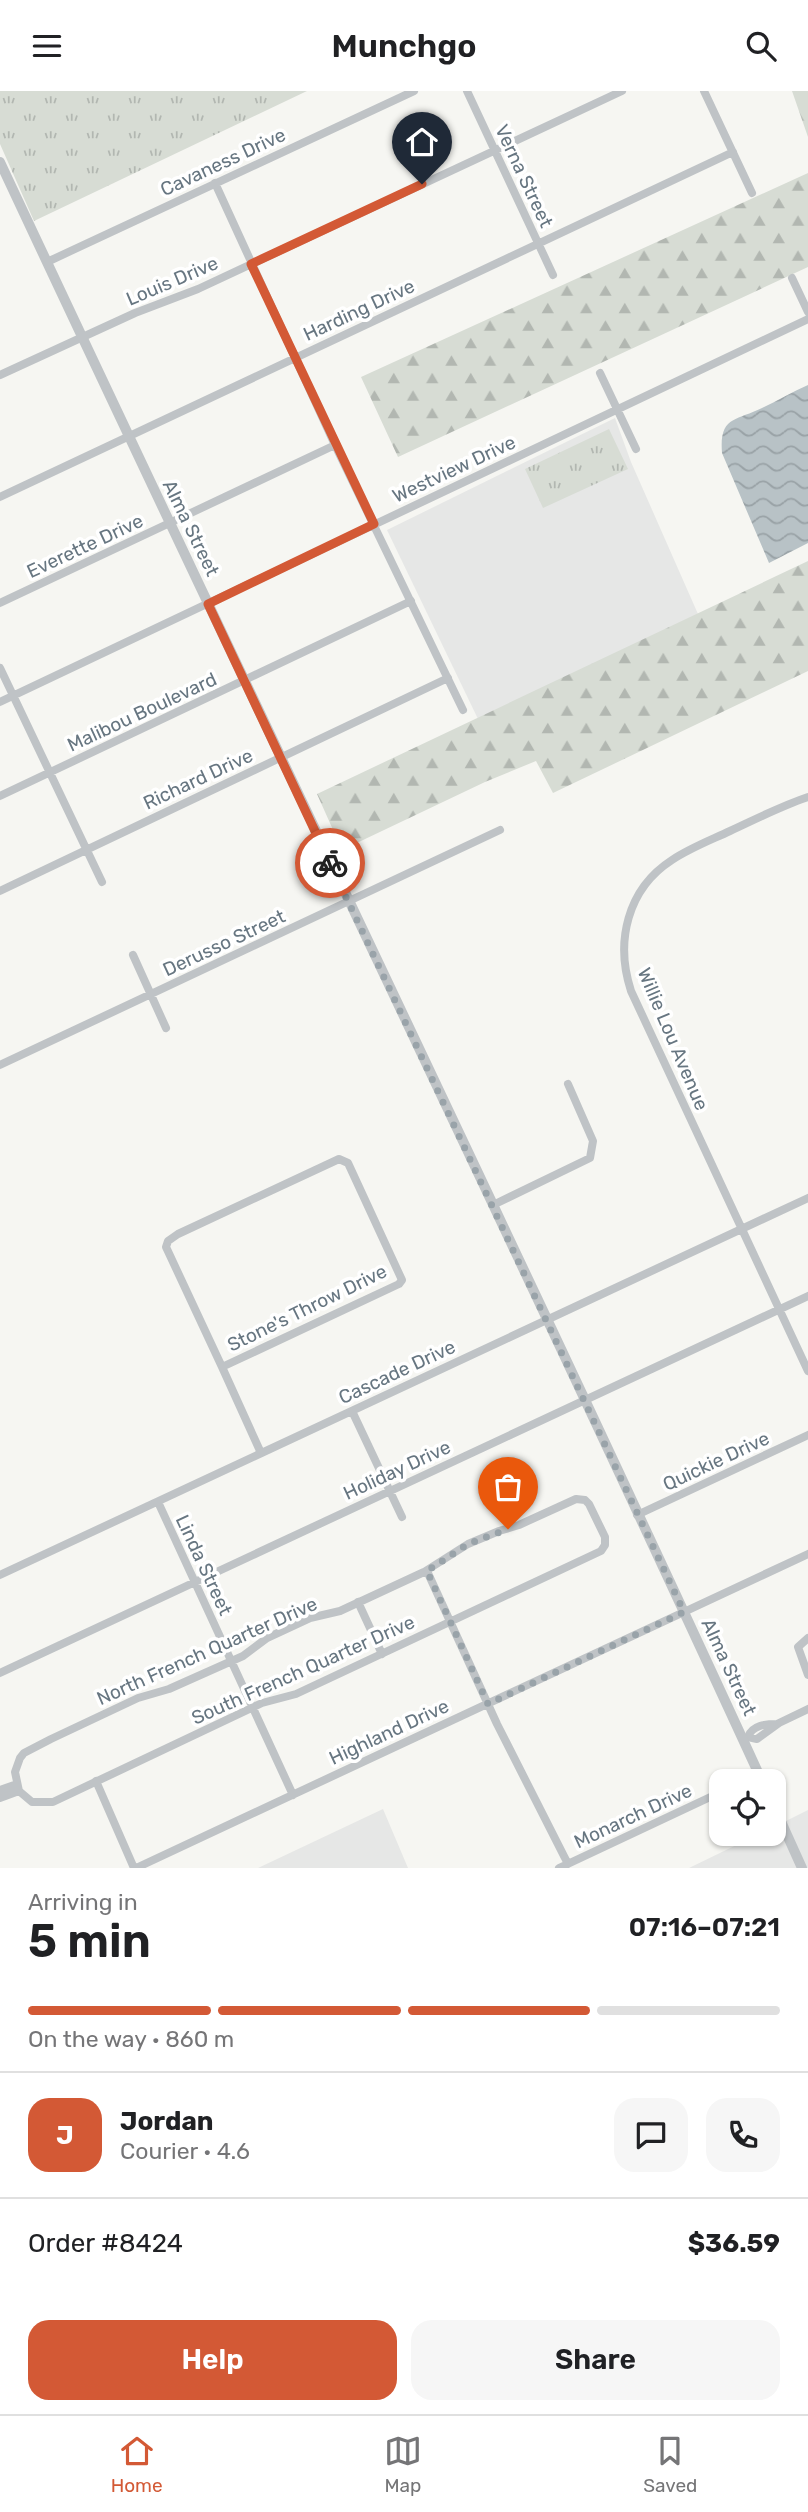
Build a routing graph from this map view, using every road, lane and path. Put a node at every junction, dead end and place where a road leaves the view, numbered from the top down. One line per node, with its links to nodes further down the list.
1 (414, 91): 9 (street, Cavaness Drive)
2 (467, 91): 5 (street, Verna Street)
3 (622, 91): 5 (street, Louis Drive)
4 (704, 91): 6 (street)
5 (495, 150): 11 (street, Verna Street); 13 (street, Louis Drive)
6 (733, 152): 10 (street); 11 (street, Harding Drive)
7 (0, 162): 8 (street, Alma Street)
8 (4, 182): 12 (street, Alma Street)
9 (216, 185): 12 (street, Cavaness Drive); 13 (street)
10 (752, 193)
11 (538, 243): 14 (street, Verna Street); 19 (street, Harding Drive)
12 (47, 262): 18 (street, Alma Street)
13 (251, 264): 18 (street, Louis Drive); 19 (street)
14 (553, 275)
15 (792, 278): 16 (street)
16 (808, 312)
17 (808, 319): 22 (street, Westview Drive)
18 (82, 338): 21 (street, Louis Drive); 23 (street, Alma Street)
19 (296, 357): 23 (street, Harding Drive); 24 (street)
20 (600, 373): 22 (street)
21 (0, 375)
22 (617, 409): 25 (street); 28 (street, Westview Drive)
23 (128, 436): 26 (street, Harding Drive); 27 (street, Alma Street)
24 (335, 446): 27 (street, Everette Drive); 28 (street)
25 (636, 449)
26 (0, 497)
27 (169, 524): 30 (street, Everette Drive); 31 (street, Alma Street)
28 (374, 524): 29 (street); 31 (street, Westview Drive)
29 (411, 601): 33 (street); 34 (street, Malibou Boulevard)
30 (0, 603)
31 (208, 604): 34 (street, Alma Street); 35 (street, Westview Drive)
32 (0, 669): 35 (street)
33 (448, 678): 37 (street); 38 (street, Richard Drive)
34 (244, 681): 38 (street, Alma Street); 39 (street, Malibou Boulevard)
35 (13, 696): 36 (street, Westview Drive); 39 (street)
36 (0, 702)
37 (463, 710)
38 (281, 757): 43 (street, Richard Drive); 46 (street, Alma Street)
39 (50, 773): 40 (street, Malibou Boulevard); 43 (street)
40 (0, 796)
41 (808, 797): 54 (street, Willie Lou Avenue)
42 (500, 830): 46 (street, Derusso Street)
43 (86, 850): 44 (street); 45 (street, Richard Drive)
44 (102, 882)
45 (0, 891)
46 (349, 902): 48 (street, Derusso Street); 53 (street, Alma Street)
47 (133, 955): 48 (street)
48 (151, 995): 49 (street); 50 (street, Derusso Street)
49 (166, 1028)
50 (0, 1065)
51 (568, 1084): 53 (street)
52 (808, 1198): 54 (street, Cascade Drive)
53 (493, 1205): 57 (street, Alma Street)
54 (741, 1229): 56 (street, Willie Lou Avenue); 57 (street, Cascade Drive)
55 (808, 1296): 56 (street, Holiday Drive)
56 (779, 1309): 59 (street, Willie Lou Avenue); 60 (street, Holiday Drive)
57 (547, 1320): 60 (street, Alma Street); 61 (street, Cascade Drive)
58 (222, 1367): 58 (street, Stone's Throw Drive); 63 (street, Stone's Throw Drive)
59 (808, 1371)
60 (584, 1400): 64 (street, Holiday Drive); 66 (street, Alma Street)
61 (352, 1411): 63 (street, Cascade Drive); 64 (street)
62 (808, 1435): 66 (street, Quickie Drive)
63 (261, 1453): 65 (street, Cascade Drive)
64 (389, 1491): 67 (street); 72 (street, Holiday Drive)
65 (158, 1501): 71 (street, Cascade Drive); 72 (street, Linda Street)
66 (637, 1515): 74 (street, Alma Street)
67 (402, 1517)
68 (605, 1545): 70 (street, North French Quarter Drive); 75 (street, South French Quarter Drive)
69 (808, 1554): 74 (street, Highland Drive)
70 (427, 1571): 73 (street, North French Quarter Drive); 75 (street)
71 (0, 1575)
72 (195, 1582): 78 (street, Linda Street); 79 (street, Holiday Drive)
73 (358, 1602): 77 (street); 78 (street, North French Quarter Drive)
74 (684, 1612): 81 (street, Highland Drive); 84 (street, Alma Street)
75 (451, 1622): 77 (street, South French Quarter Drive); 81 (street)
76 (808, 1638): 80 (street)
77 (382, 1654): 82 (street, South French Quarter Drive)
78 (231, 1661): 82 (street, Linda Street); 87 (street, North French Quarter Drive)
79 (0, 1672)
80 (808, 1675)
81 (488, 1704): 89 (street, Highland Drive); 93 (street)
82 (253, 1707): 86 (street, South French Quarter Drive); 89 (street, Linda Street)
83 (808, 1709): 84 (street)
84 (745, 1738): 85 (street, Alma Street)
85 (757, 1769)
86 (96, 1781): 87 (street, South French Quarter Drive); 94 (street)
87 (18, 1787): 88 (street); 90 (street)
88 (0, 1790)
89 (293, 1795): 94 (street, Highland Drive)
90 (0, 1798)
91 (709, 1798): 93 (street, Monarch Drive)
92 (786, 1833): 96 (street)
93 (568, 1864): 95 (street, Monarch Drive)
94 (135, 1868)
95 (559, 1868)
96 (802, 1868)

